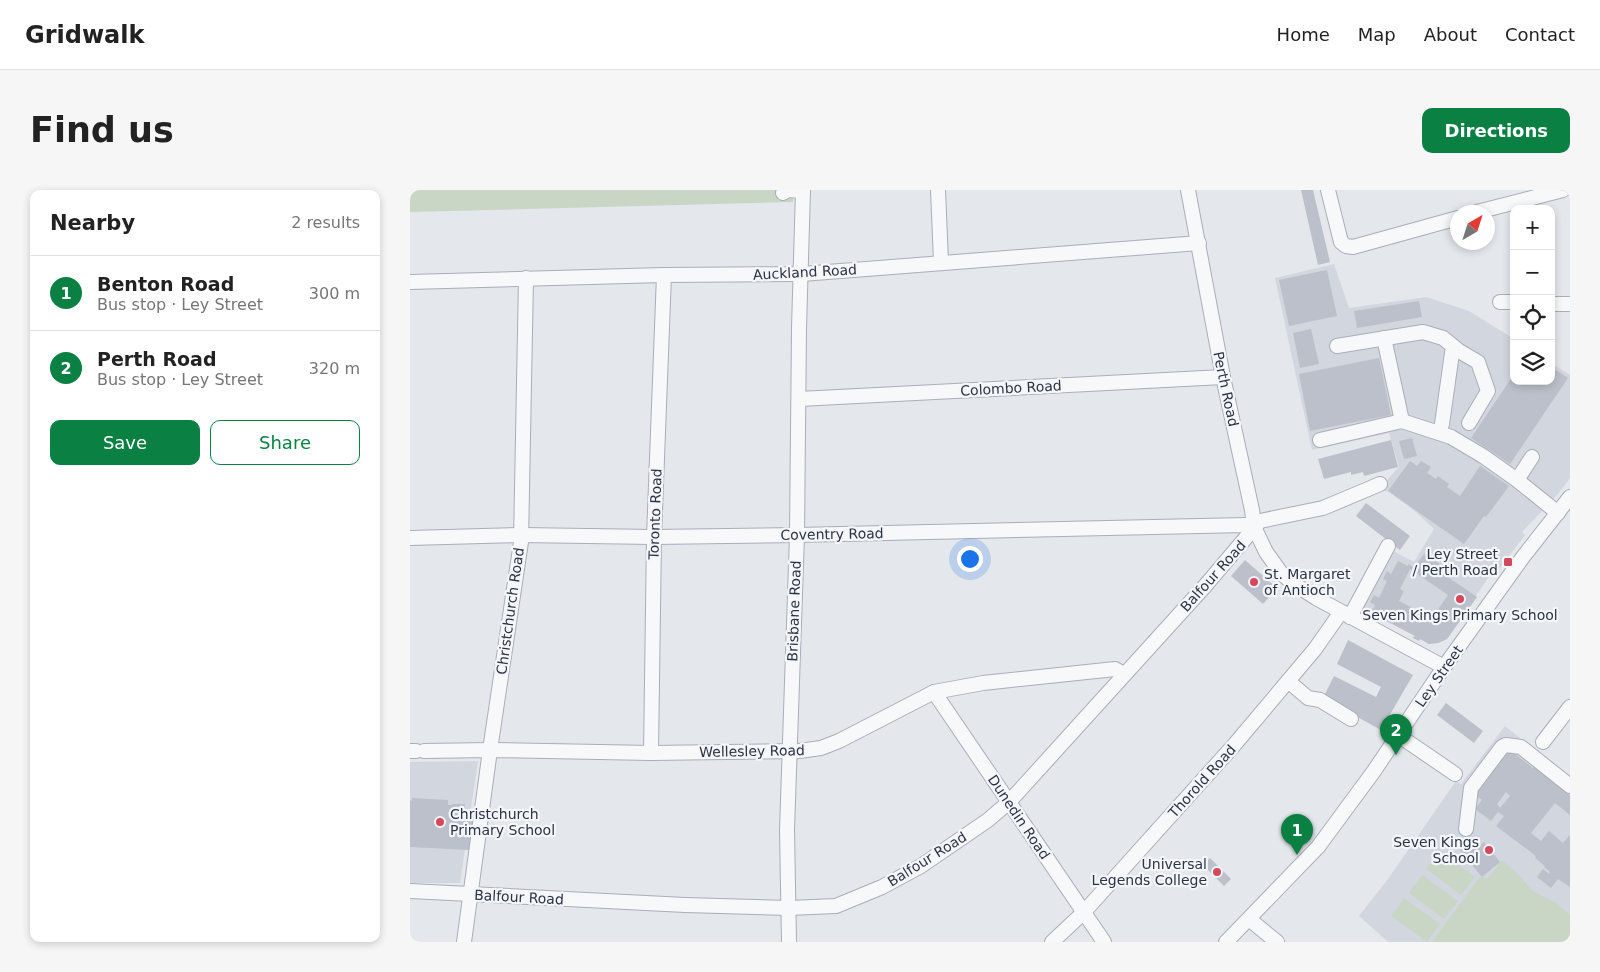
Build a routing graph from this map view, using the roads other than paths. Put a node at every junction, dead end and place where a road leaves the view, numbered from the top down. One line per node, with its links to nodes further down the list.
1 (803, 190): 6 (street); 12 (street, Brisbane Road)
2 (938, 190): 11 (street)
3 (1188, 190): 10 (street, Perth Road)
4 (1328, 190): 9 (street)
5 (1564, 190): 7 (street)
6 (783, 193)
7 (1515, 196): 8 (street)
8 (1494, 205)
9 (1450, 220)
10 (1199, 243): 11 (street, Auckland Road); 21 (street, Perth Road)
11 (941, 262): 12 (street, Auckland Road)
12 (802, 274): 13 (street, Auckland Road); 22 (street, Brisbane Road)
13 (664, 275): 14 (street, Auckland Road); 35 (street, Toronto Road)
14 (526, 278): 15 (street, Auckland Road); 33 (street, Christchurch Road)
15 (410, 282)
16 (1555, 304): 17 (street)
17 (1570, 304)
18 (1384, 338): 19 (street); 20 (street); 23 (street)
19 (1337, 346)
20 (1453, 346): 24 (street); 25 (street)
21 (1223, 377): 22 (street, Colombo Road); 32 (street, Perth Road)
22 (799, 399): 34 (street, Brisbane Road)
23 (1402, 421): 25 (street); 26 (street)
24 (1469, 423)
25 (1439, 433): 28 (street)
26 (1320, 440)
27 (1532, 456): 28 (street)
28 (1517, 480): 31 (street)
29 (1380, 484): 32 (street)
30 (1570, 497): 31 (street, Ley Street)
31 (1558, 513): 39 (street, Ley Street)
32 (1254, 527): 34 (street, Coventry Road); 38 (street, Perth Road); 40 (street, Balfour Road)
33 (521, 535): 35 (street, Coventry Road); 36 (street, Coventry Road); 47 (street, Christchurch Road)
34 (797, 535): 35 (street, Coventry Road); 49 (street, Brisbane Road)
35 (654, 537): 50 (street, Toronto Road)
36 (410, 538)
37 (1388, 546): 38 (street, Thorold Road)
38 (1346, 614): 39 (street, Perth Road); 41 (street, Thorold Road)
39 (1444, 667): 45 (street, Ley Street)
40 (1124, 674): 42 (street, Wellesley Road); 53 (street, Balfour Road)
41 (1288, 681): 44 (street); 58 (street, Thorold Road)
42 (934, 692): 49 (street, Wellesley Road); 53 (street, Dunedin Road)
43 (1570, 707): 46 (street)
44 (1351, 719)
45 (1398, 735): 51 (street); 59 (street, Ley Street)
46 (1542, 742)
47 (490, 750): 48 (street, Wellesley Road); 50 (street, Wellesley Road); 56 (street, Christchurch Road)
48 (416, 751)
49 (791, 752): 50 (street, Wellesley Road); 57 (street, Brisbane Road)
50 (651, 753)
51 (1455, 774)
52 (1570, 786): 54 (street)
53 (1009, 802): 57 (street, Balfour Road); 58 (street, Dunedin Road)
54 (1466, 829)
55 (410, 891): 56 (street, Balfour Road)
56 (471, 894): 57 (street, Balfour Road); 60 (street, Christchurch Road)
57 (789, 908): 61 (street, Brisbane Road)
58 (1084, 912): 62 (street, Thorold Road); 63 (street, Dunedin Road)
59 (1249, 919): 64 (street, Ley Street); 65 (street)
60 (464, 942)
61 (788, 942)
62 (1052, 942)
63 (1104, 942)
64 (1226, 942)
65 (1277, 942)

